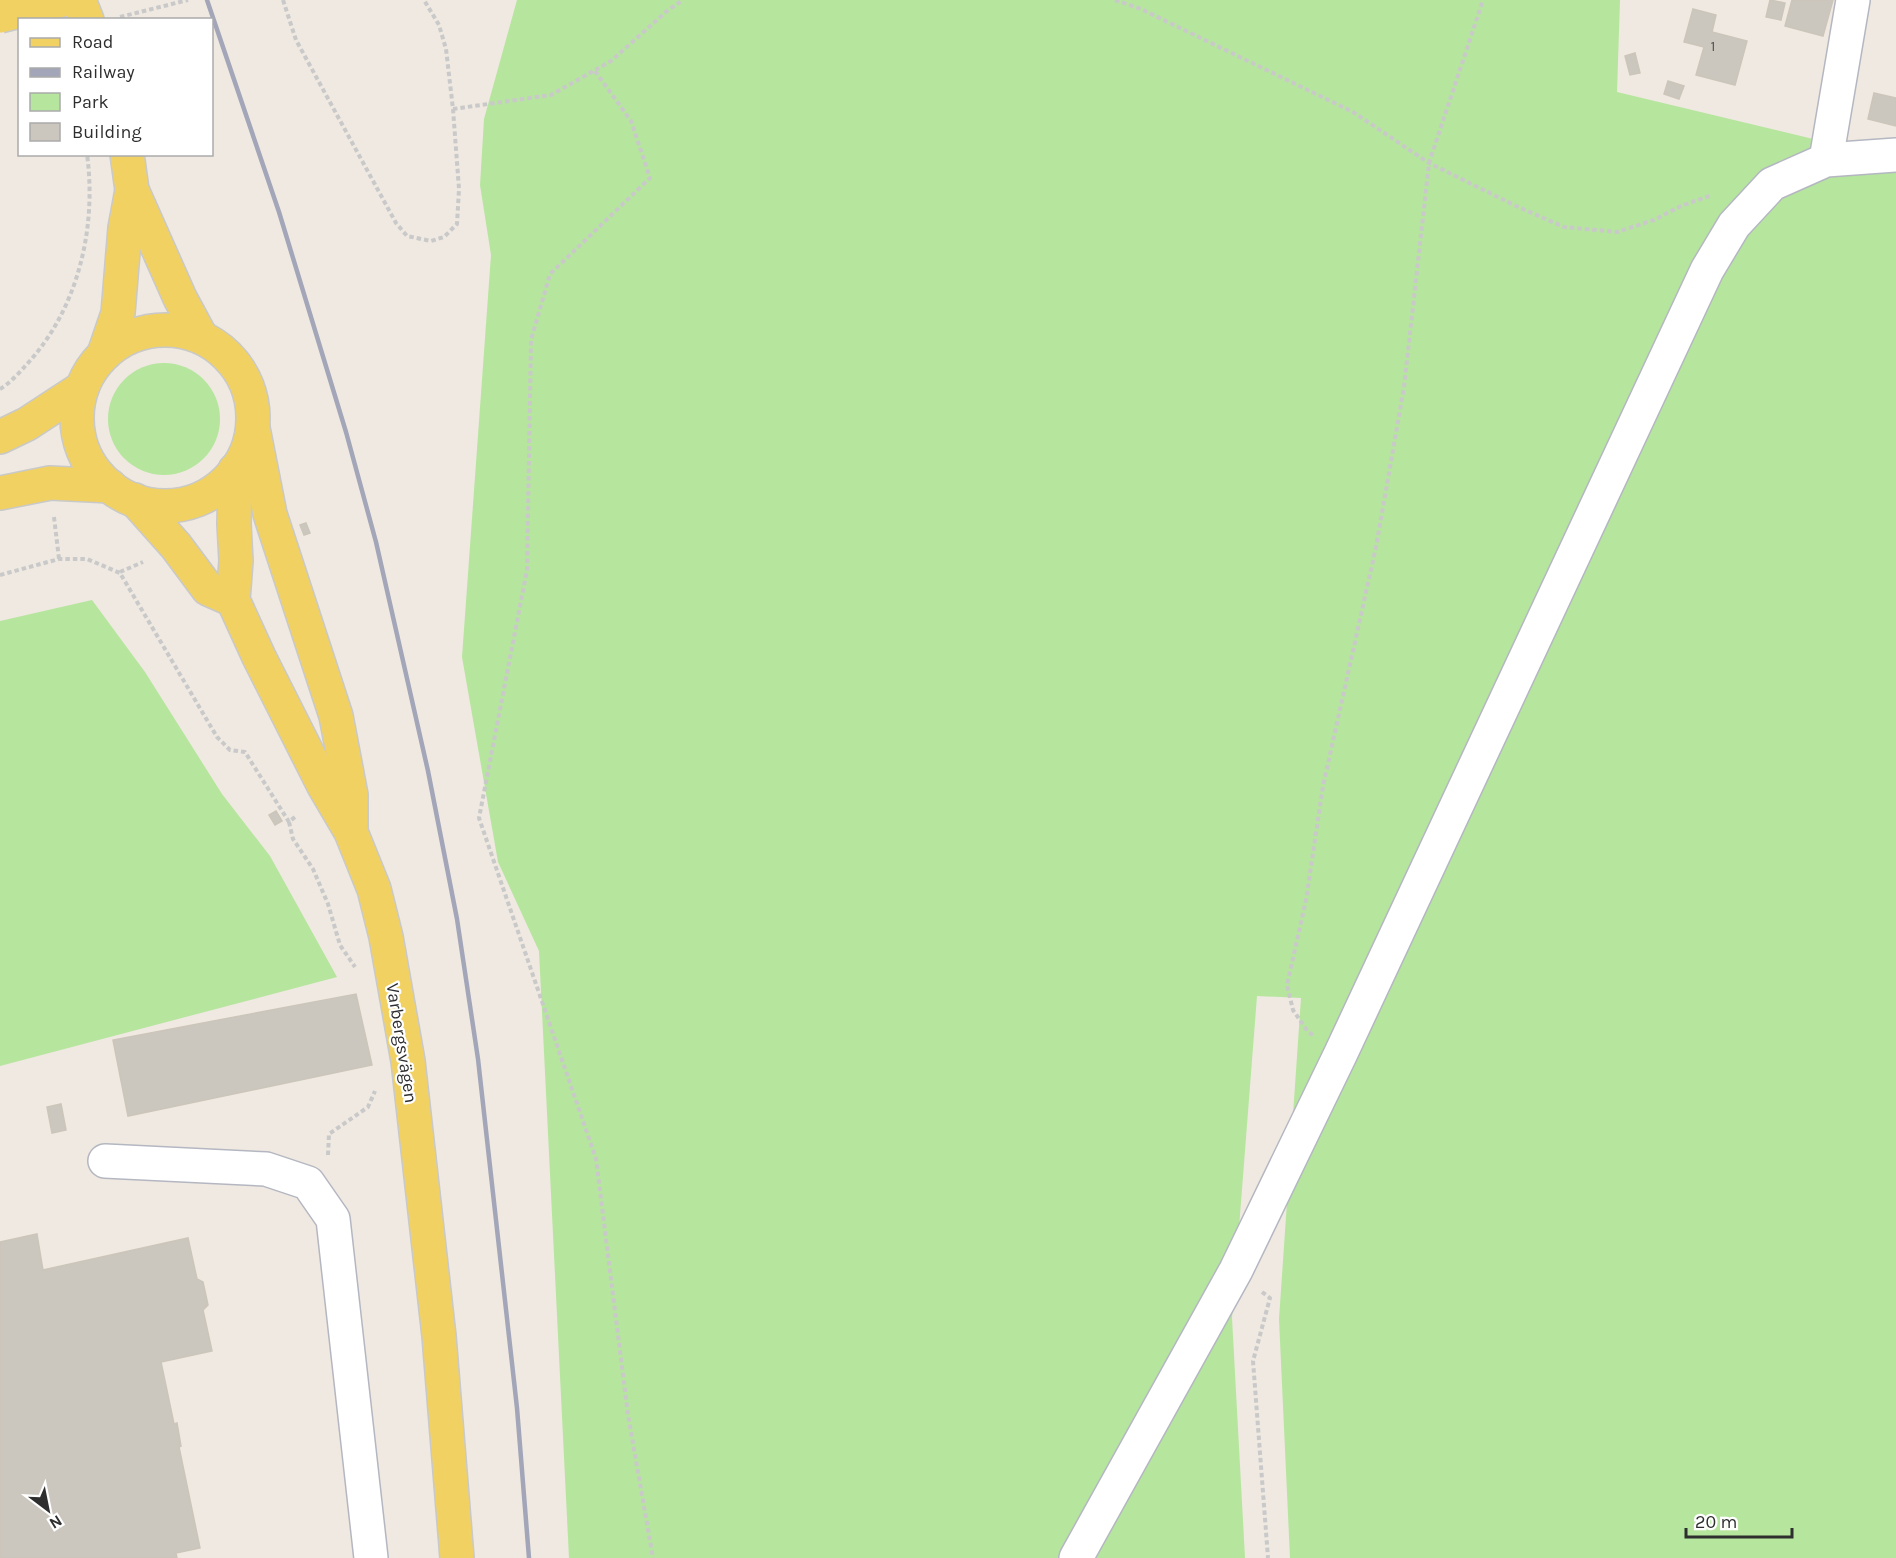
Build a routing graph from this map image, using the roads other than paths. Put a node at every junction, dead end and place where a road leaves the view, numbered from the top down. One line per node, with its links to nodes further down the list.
1 (62, 0): 4 (main road, bridge)
2 (79, 0): 5 (main road)
3 (1853, 0): 8 (street)
4 (0, 16)
5 (86, 18)
6 (1896, 155): 8 (street)
7 (127, 156): 9 (main road)
8 (1826, 160): 23 (street)
9 (132, 190): 10 (main road); 11 (main road)
10 (201, 337): 11 (main road); 13 (main road)
11 (105, 354): 12 (main road)
12 (82, 388): 14 (main road); 17 (main road)
13 (252, 426): 15 (main road); 19 (main road)
14 (0, 437)
15 (235, 470): 17 (main road); 18 (main road, Varbergsvägen)
16 (0, 493): 17 (main road)
17 (122, 493): 18 (main road)
18 (233, 600): 19 (main road, Varbergsvägen)
19 (351, 832): 22 (main road, Varbergsvägen)
20 (105, 1161): 21 (street)
21 (371, 1558)
22 (457, 1558)
23 (1076, 1558)

